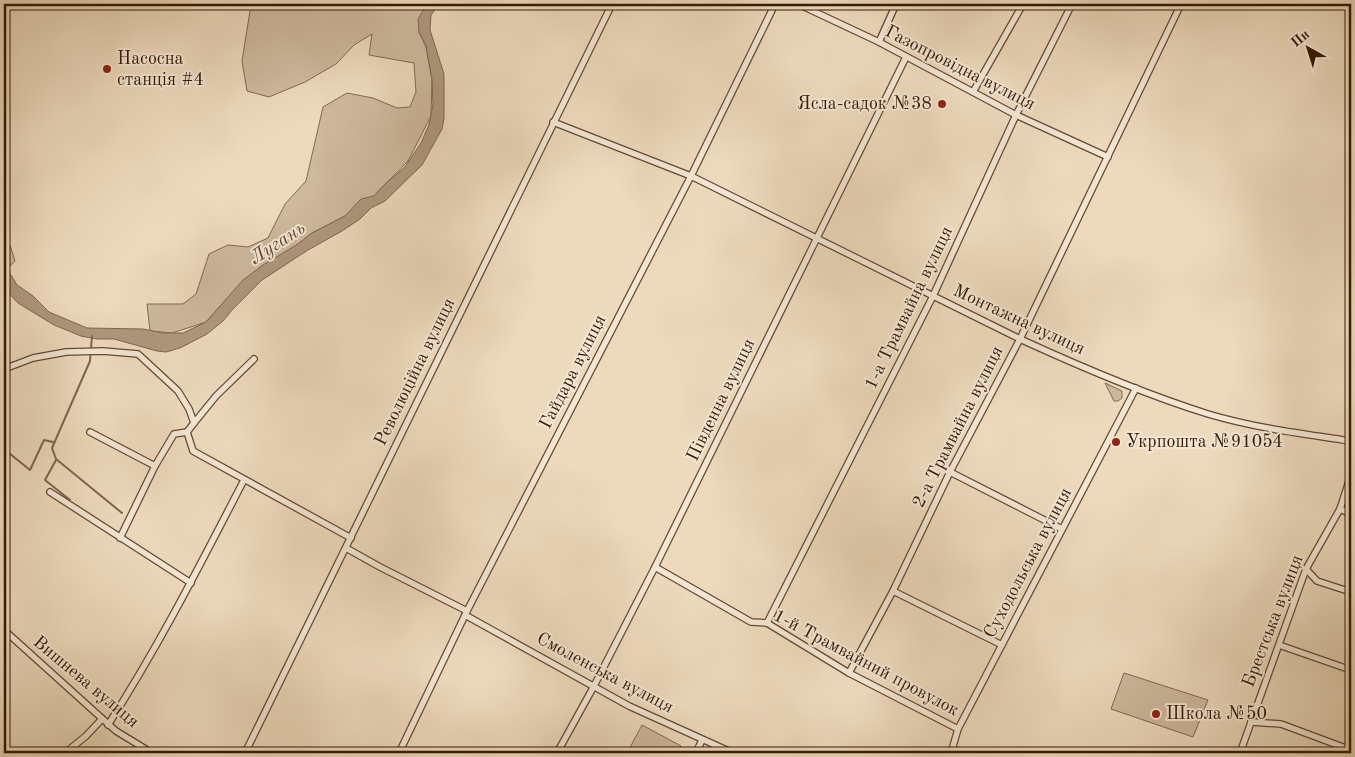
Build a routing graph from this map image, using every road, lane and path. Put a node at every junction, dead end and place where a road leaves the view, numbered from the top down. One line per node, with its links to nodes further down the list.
1 (612, 4): 13 (street, Революційна вулиця)
2 (764, 4): 8 (street)
3 (798, 4): 9 (street, Газопровідна вулиця)
4 (896, 4): 9 (street)
5 (1023, 4): 11 (street)
6 (1072, 4): 12 (street, 1-а Трамвайна вулиця)
7 (1181, 4): 14 (street, 2-а Трамвайна вулиця)
8 (774, 6): 15 (street, Гайдара вулиця)
9 (879, 42): 10 (street, Газопровідна вулиця)
10 (906, 57): 11 (street, Газопровідна вулиця); 16 (street, Південна вулиця)
11 (974, 92): 12 (street, Газопровідна вулиця)
12 (1016, 115): 14 (street, Газопровідна вулиця); 17 (street, 1-а Трамвайна вулиця)
13 (553, 122): 15 (street, Монтажна вулиця); 35 (street, Революційна вулиця)
14 (1108, 157): 18 (street, 2-а Трамвайна вулиця)
15 (691, 176): 16 (street, Монтажна вулиця); 42 (street, Гайдара вулиця)
16 (818, 239): 17 (street, Монтажна вулиця); 37 (street, Південна вулиця)
17 (933, 296): 18 (street, Монтажна вулиця); 43 (street, 1-а Трамвайна вулиця)
18 (1020, 339): 21 (street, Монтажна вулиця); 27 (street, 2-а Трамвайна вулиця)
19 (254, 359): 22 (street)
20 (4, 370): 22 (street)
21 (1136, 388): 25 (street, Монтажна вулиця); 33 (street, Суходольська вулиця)
22 (194, 423): 24 (street)
23 (90, 432): 26 (street)
24 (187, 432): 26 (street); 29 (street)
25 (1351, 441)
26 (155, 466): 34 (street)
27 (950, 472): 33 (street); 40 (street, 2-а Трамвайна вулиця)
28 (1351, 475): 31 (street, Брестська вулиця)
29 (244, 480): 35 (street); 39 (street)
30 (50, 492): 34 (street)
31 (1340, 509): 32 (street); 38 (street, Брестська вулиця)
32 (1351, 514)
33 (1062, 529): 45 (street, Суходольська вулиця)
34 (120, 538): 39 (street)
35 (351, 538): 36 (street, Революційна вулиця)
36 (346, 548): 42 (street, Смоленська вулиця); 58 (street, Революційна вулиця)
37 (655, 567): 43 (street, 1-й Трамвайний провулок); 49 (street, Південна вулиця)
38 (1306, 569): 41 (street); 46 (street, Брестська вулиця)
39 (191, 583): 52 (street)
40 (893, 591): 45 (street); 48 (street, 2-а Трамвайна вулиця)
41 (1351, 592)
42 (466, 613): 49 (street, Смоленська вулиця); 59 (street, Гайдара вулиця)
43 (767, 622): 48 (street, 1-й Трамвайний провулок)
44 (4, 630): 50 (street, Вишнева вулиця)
45 (1002, 645): 53 (street, Суходольська вулиця)
46 (1279, 645): 47 (street); 51 (street, Брестська вулиця)
47 (1351, 670)
48 (849, 673): 53 (street, 1-й Трамвайний провулок)
49 (594, 686): 54 (street, Смоленська вулиця); 60 (street, Південна вулиця)
50 (102, 719): 52 (street, Вишнева вулиця); 56 (street)
51 (1251, 722): 55 (street); 64 (street, Брестська вулиця)
52 (108, 725): 57 (street, Вишнева вулиця)
53 (958, 729): 63 (street, Суходольська вулиця)
54 (702, 740): 61 (street); 62 (street, Смоленська вулиця)
55 (1351, 750)
56 (66, 753)
57 (152, 753)
58 (245, 753)
59 (399, 753)
60 (557, 753)
61 (696, 753)
62 (733, 753)
63 (951, 753)
64 (1240, 753)

